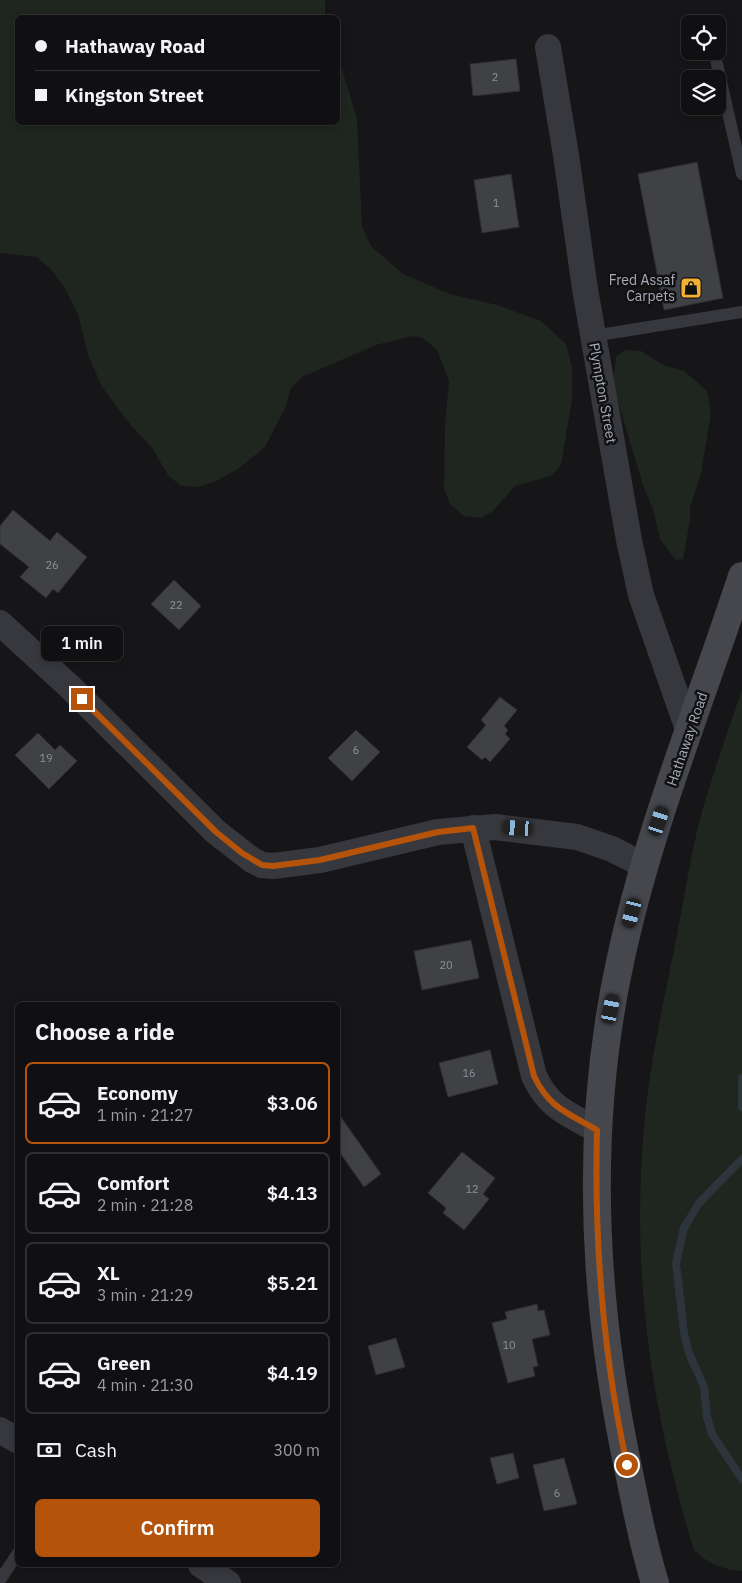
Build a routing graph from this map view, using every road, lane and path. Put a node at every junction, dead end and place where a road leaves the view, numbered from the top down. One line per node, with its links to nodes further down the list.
1 (548, 46): 5 (street, Plympton Street)
2 (716, 60): 3 (lane)
3 (742, 174)
4 (742, 312): 5 (lane)
5 (593, 336): 8 (street, Plympton Street)
6 (742, 576): 8 (main road, Hathaway Road)
7 (0, 623): 9 (street)
8 (689, 732): 10 (main road, Hathaway Road)
9 (473, 828): 10 (street); 11 (street)
10 (645, 866): 11 (main road, Hathaway Road)
11 (597, 1130): 18 (main road, Hathaway Road)
12 (0, 1430): 13 (street)
13 (15, 1439)
14 (15, 1557): 16 (lane)
15 (205, 1567): 17 (street)
16 (0, 1580)
17 (228, 1583)
18 (655, 1583)

